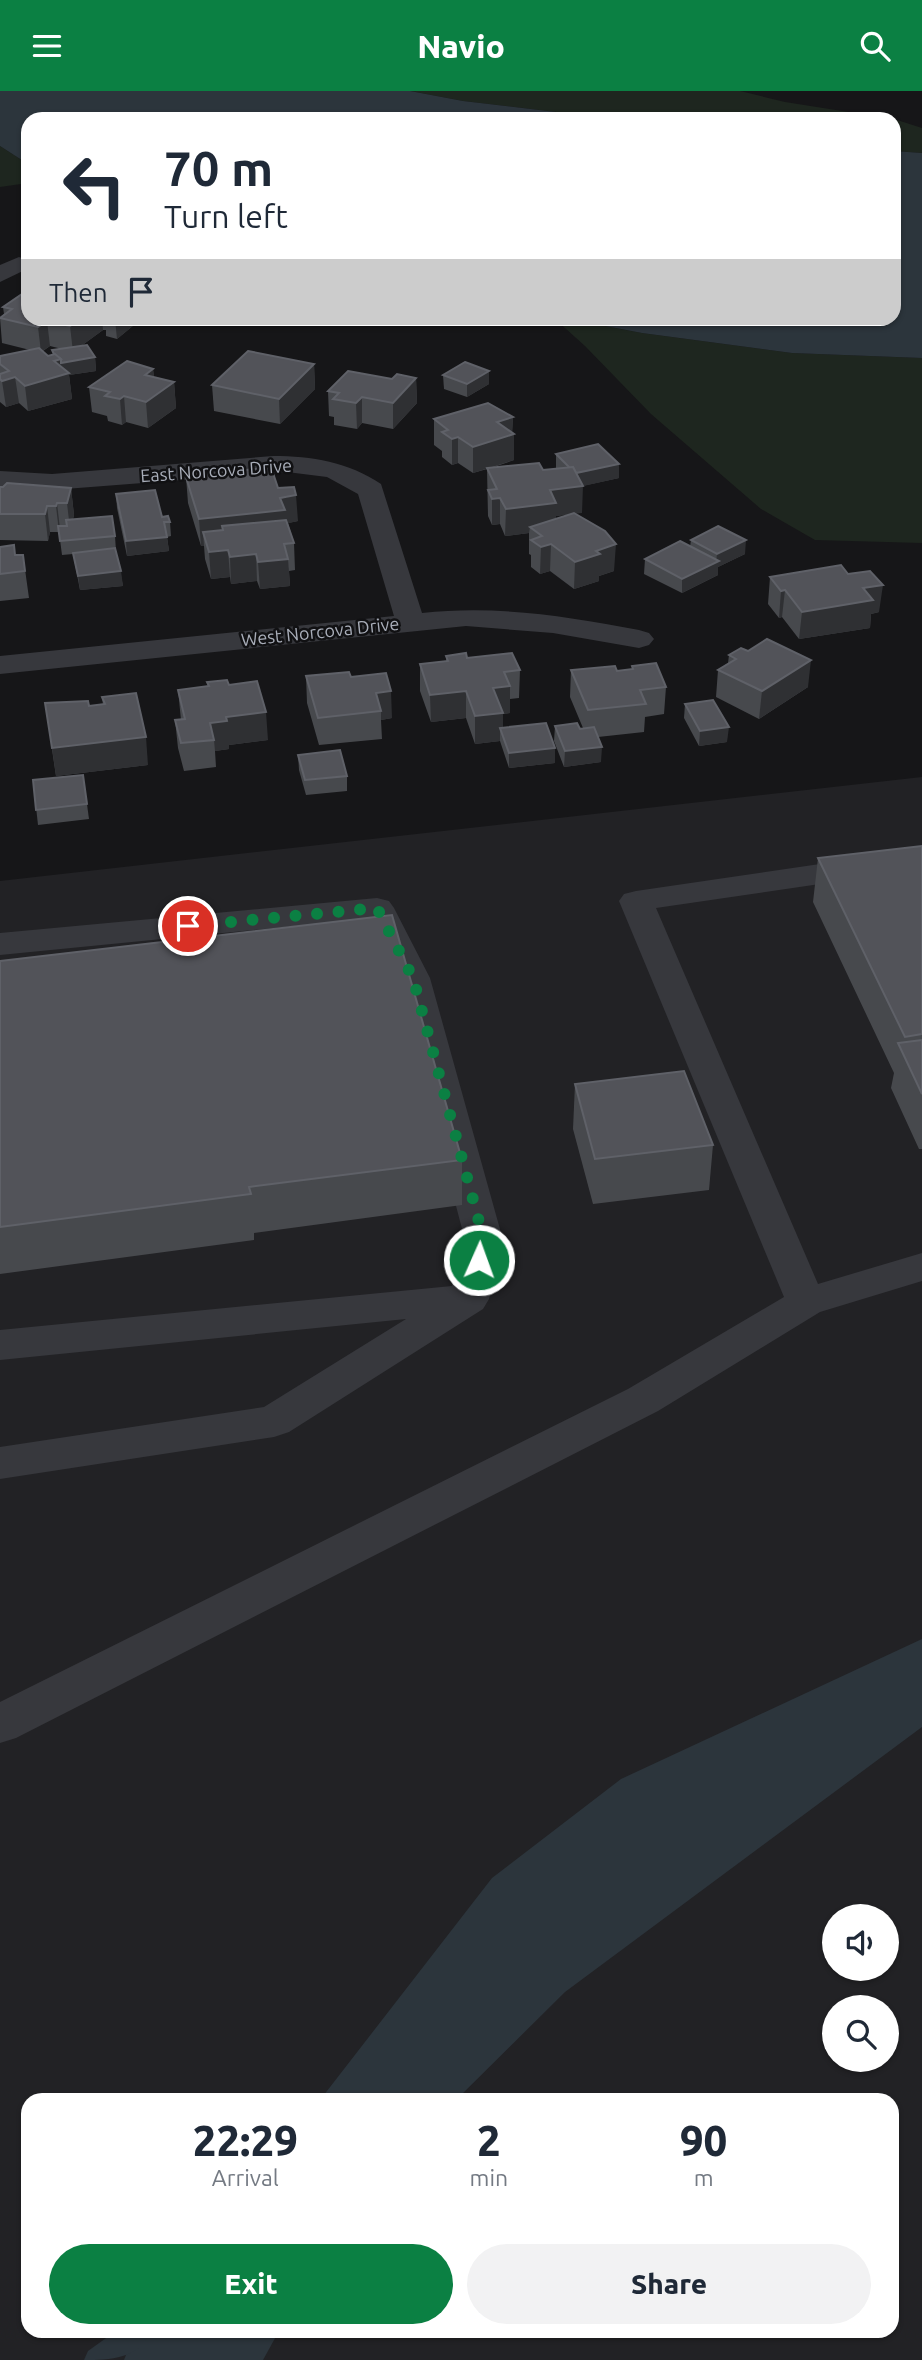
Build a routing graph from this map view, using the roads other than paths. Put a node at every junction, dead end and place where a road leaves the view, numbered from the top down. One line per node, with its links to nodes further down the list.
1 (0, 479): 2 (street, East Norcova Drive)
2 (410, 622): 3 (street, West Norcova Drive); 4 (street, West Norcova Drive)
3 (639, 639)
4 (0, 665)
5 (922, 859): 9 (street)
6 (0, 944): 8 (street)
7 (922, 1267): 9 (street)
8 (468, 1299): 10 (street); 11 (street)
9 (806, 1302): 12 (street)
10 (0, 1345)
11 (0, 1463)
12 (0, 1724)

